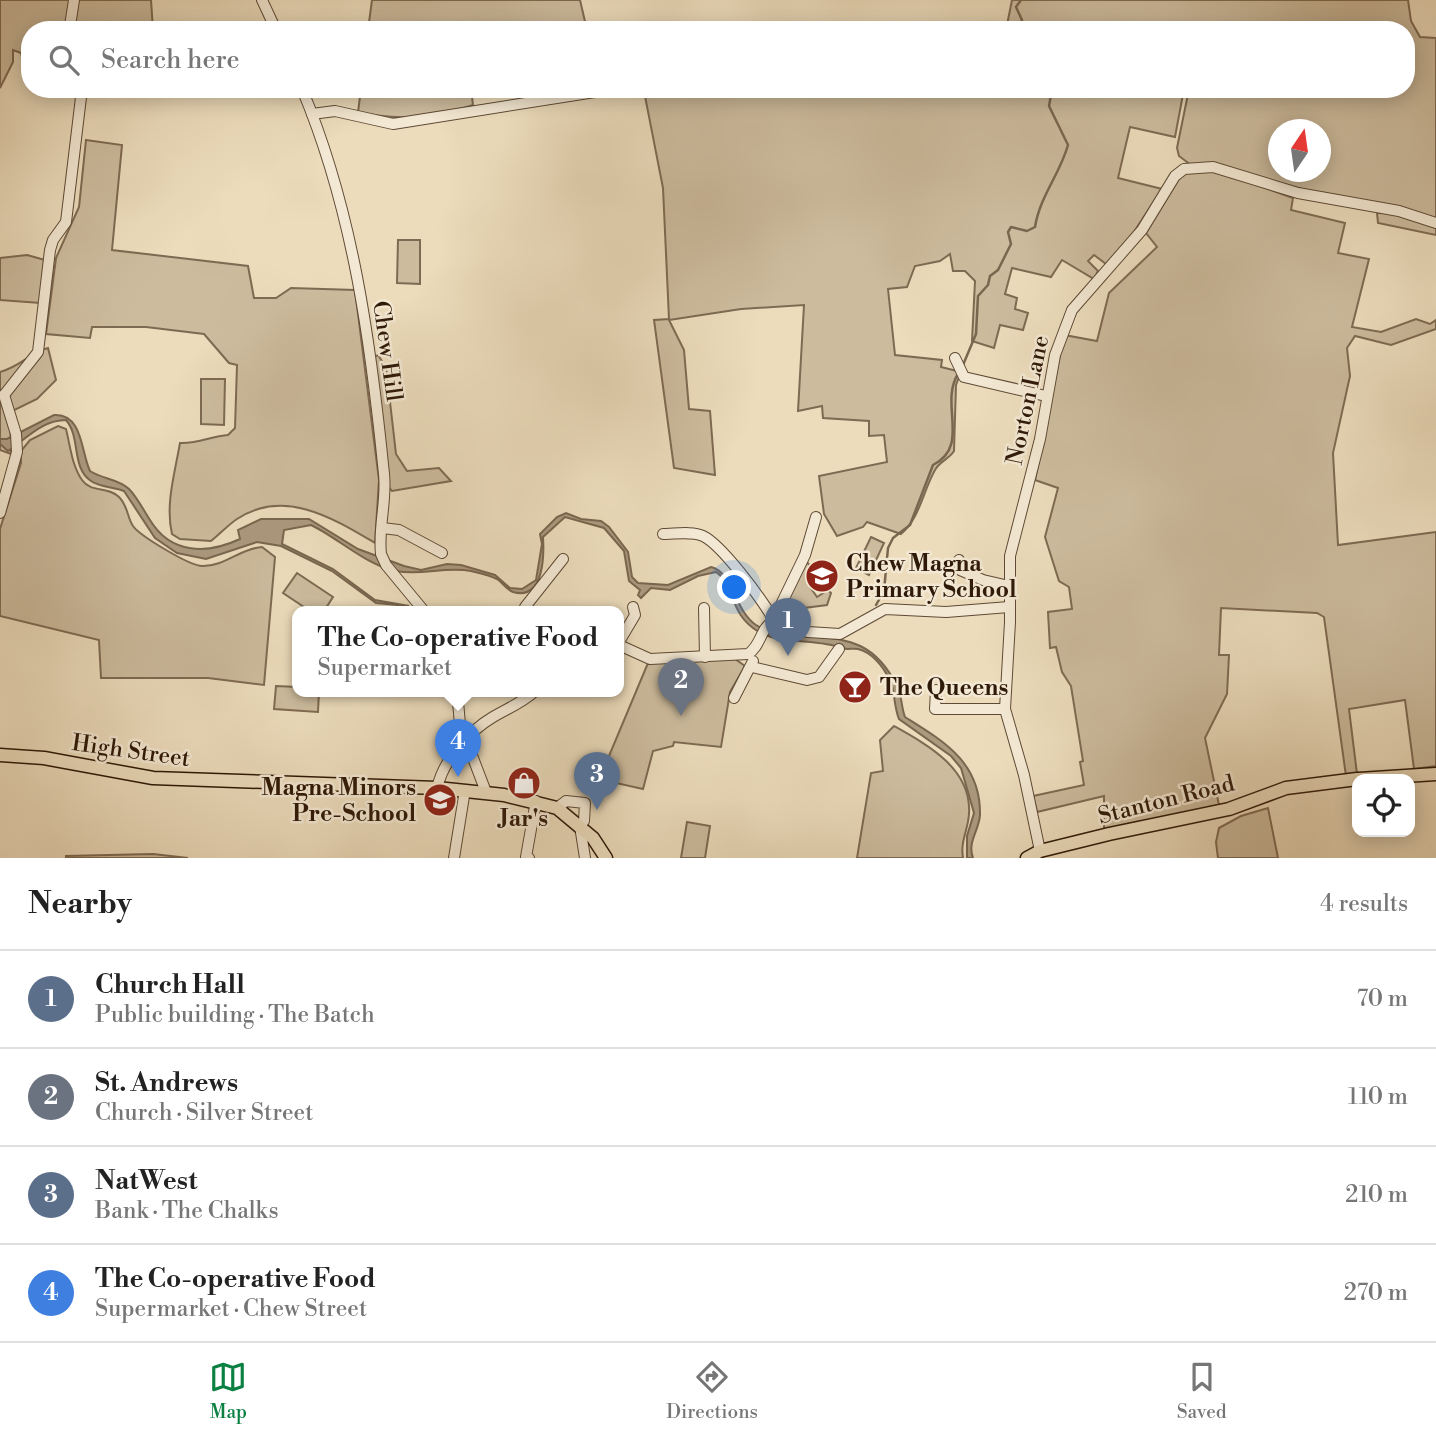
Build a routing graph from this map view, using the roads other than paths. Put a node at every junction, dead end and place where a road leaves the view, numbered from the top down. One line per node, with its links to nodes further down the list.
1 (74, 0): 3 (street)
2 (262, 0): 4 (street)
3 (71, 21)
4 (272, 21)
5 (81, 98): 11 (street)
6 (306, 98): 8 (street, Chew Hill)
7 (557, 98): 8 (street)
8 (313, 114): 15 (street, Chew Hill)
9 (1436, 223): 12 (street, Norton Lane)
10 (956, 361): 12 (street)
11 (2, 395): 13 (street)
12 (1046, 396): 20 (street, Norton Lane)
13 (0, 513)
14 (816, 517): 26 (street)
15 (382, 528): 17 (street); 21 (street, Chew Hill)
16 (663, 534): 26 (street)
17 (442, 553)
18 (563, 559): 22 (street)
19 (960, 560): 20 (street)
20 (1009, 586): 24 (street, Norton Lane)
21 (420, 606)
22 (526, 606)
23 (633, 607): 27 (street)
24 (1009, 607): 26 (street); 37 (street, Norton Lane)
25 (704, 608): 31 (street)
26 (768, 625): 30 (street)
27 (624, 635)
28 (624, 647): 31 (street)
29 (839, 649): 32 (street)
30 (753, 652): 31 (street); 32 (street)
31 (705, 657)
32 (751, 667): 36 (street)
33 (936, 690): 37 (street)
34 (457, 697): 38 (street)
35 (528, 697): 38 (street)
36 (734, 698)
37 (1004, 709): 49 (street, Norton Lane)
38 (466, 739): 43 (street); 45 (street)
39 (0, 755): 43 (main road, High Street)
40 (1436, 774): 41 (main road, Stanton Road)
41 (1415, 775)
42 (1352, 780): 49 (main road, Stanton Road)
43 (437, 788): 44 (main road, High Street)
44 (465, 790): 45 (main road, High Street); 50 (street)
45 (486, 792): 46 (main road, High Street)
46 (536, 801): 47 (main road, High Street); 51 (street)
47 (557, 808): 48 (main road, High Street); 48 (street)
48 (580, 826): 52 (street); 53 (main road, High Street)
49 (1040, 851): 54 (main road, Stanton Road)
50 (454, 858)
51 (529, 858)
52 (585, 858)
53 (606, 858)
54 (1027, 858)

